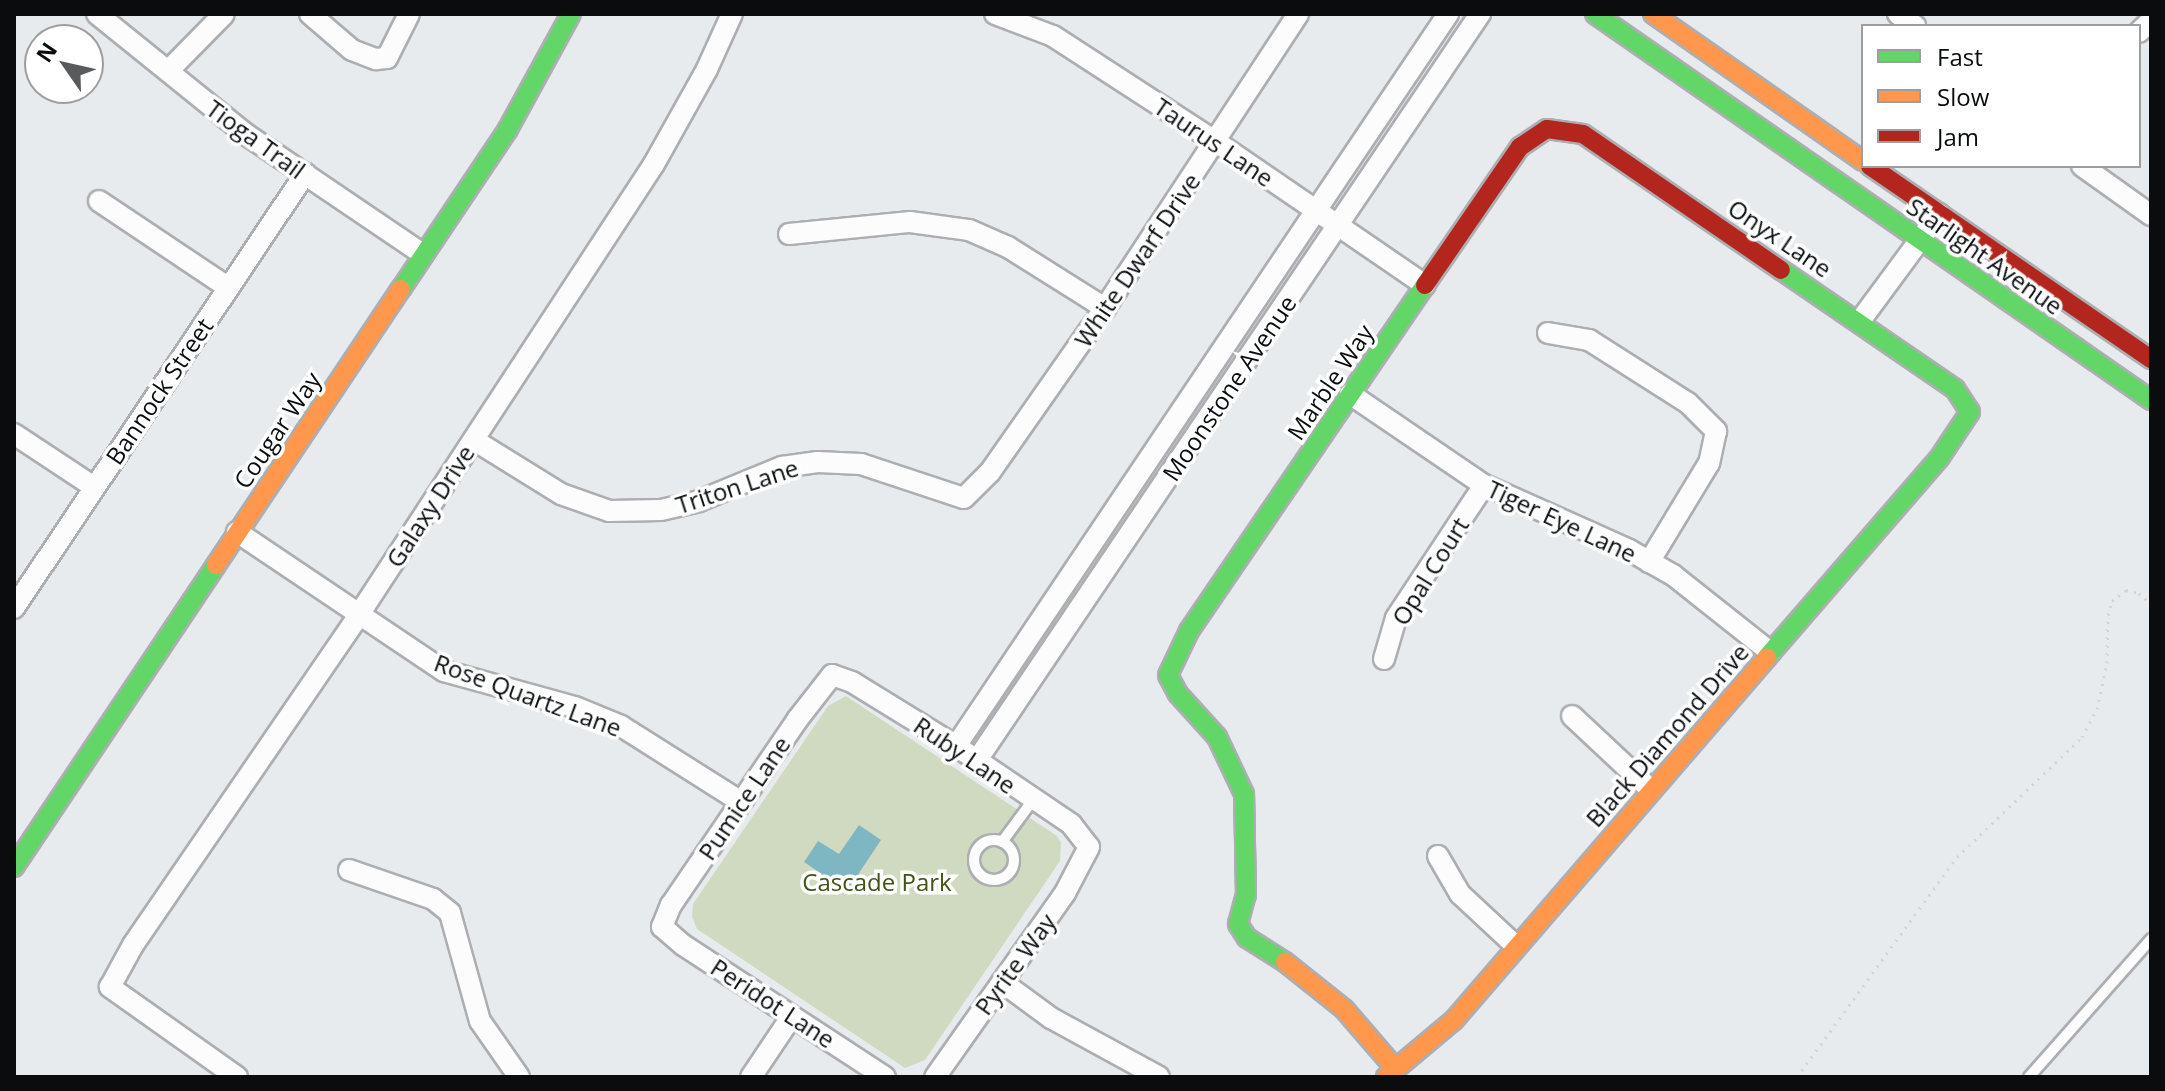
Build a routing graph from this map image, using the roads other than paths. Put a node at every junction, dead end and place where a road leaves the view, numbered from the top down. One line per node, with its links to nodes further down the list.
1 (97, 14): 13 (street, Tioga Trail)
2 (224, 14): 13 (street)
3 (310, 14): 4 (street)
4 (409, 14)
5 (571, 14): 27 (street, Cougar Way)
6 (732, 14): 38 (street, Galaxy Drive)
7 (995, 14): 15 (street, Taurus Lane)
8 (1298, 14): 15 (street, White Dwarf Drive)
9 (1448, 14): 21 (street, Moonstone Avenue)
10 (1480, 14): 24 (street, Moonstone Avenue)
11 (1595, 14): 26 (street, Starlight Avenue)
12 (1653, 14): 16 (street)
13 (169, 70): 19 (street, Tioga Trail)
14 (1547, 129): 28 (street, Marble Way); 31 (street, Onyx Lane)
15 (1216, 142): 21 (street, Taurus Lane); 30 (street, White Dwarf Drive)
16 (1861, 160)
17 (1873, 168): 22 (street, Starlight Avenue)
18 (2085, 168): 23 (street)
19 (305, 174): 27 (street, Tioga Trail); 29 (street, Bannock Street)
20 (99, 201): 29 (street)
21 (1317, 211): 24 (street, Taurus Lane); 50 (street, Moonstone Avenue)
22 (1939, 214): 26 (street); 33 (street, Starlight Avenue)
23 (2151, 215)
24 (1339, 226): 28 (street, Taurus Lane); 51 (street, Moonstone Avenue)
25 (789, 234): 30 (street)
26 (1920, 241): 31 (street); 35 (street, Starlight Avenue)
27 (423, 254): 42 (street, Cougar Way)
28 (1425, 285): 34 (street, Marble Way)
29 (229, 288): 40 (street, Bannock Street)
30 (1105, 308): 41 (street, White Dwarf Drive)
31 (1860, 321): 36 (street, Onyx Lane)
32 (1548, 333): 43 (street)
33 (2151, 359)
34 (1350, 394): 39 (street, Tiger Eye Lane); 65 (street, Marble Way)
35 (2151, 400)
36 (1970, 412): 46 (street, Black Diamond Drive)
37 (14, 434): 40 (street)
38 (474, 440): 41 (street, Triton Lane); 45 (street, Galaxy Drive)
39 (1484, 485): 43 (street, Tiger Eye Lane); 47 (street, Opal Court)
40 (94, 487): 44 (street, Bannock Street)
41 (964, 498)
42 (237, 532): 45 (street, Rose Quartz Lane); 58 (street, Cougar Way)
43 (1649, 562): 46 (street, Tiger Eye Lane)
44 (14, 608)
45 (358, 616): 54 (street, Rose Quartz Lane); 67 (street, Galaxy Drive)
46 (1770, 652): 52 (street, Black Diamond Drive)
47 (1384, 659)
48 (832, 675): 50 (street, Ruby Lane); 54 (street, Pumice Lane)
49 (1572, 716): 52 (street)
50 (956, 746): 51 (street, Ruby Lane)
51 (977, 760): 53 (street, Ruby Lane)
52 (1651, 790): 62 (street, Black Diamond Drive)
53 (1033, 800): 55 (lane); 56 (street, Ruby Lane)
54 (741, 802): 60 (street, Pumice Lane)
55 (1002, 842): 55 (lane)
56 (1089, 847): 63 (street, Pyrite Way)
57 (1438, 856): 62 (street)
58 (14, 867)
59 (349, 870): 66 (street)
60 (662, 927): 64 (street, Peridot Lane)
61 (2151, 939): 72 (lane)
62 (1516, 946): 65 (street, Black Diamond Drive)
63 (1002, 982): 70 (street, Pyrite Way); 71 (street)
64 (792, 1016): 68 (street); 69 (street, Peridot Lane)
65 (1391, 1073)
66 (513, 1075)
67 (237, 1076)
68 (751, 1077)
69 (885, 1077)
70 (935, 1077)
71 (1159, 1077)
72 (2029, 1077)

